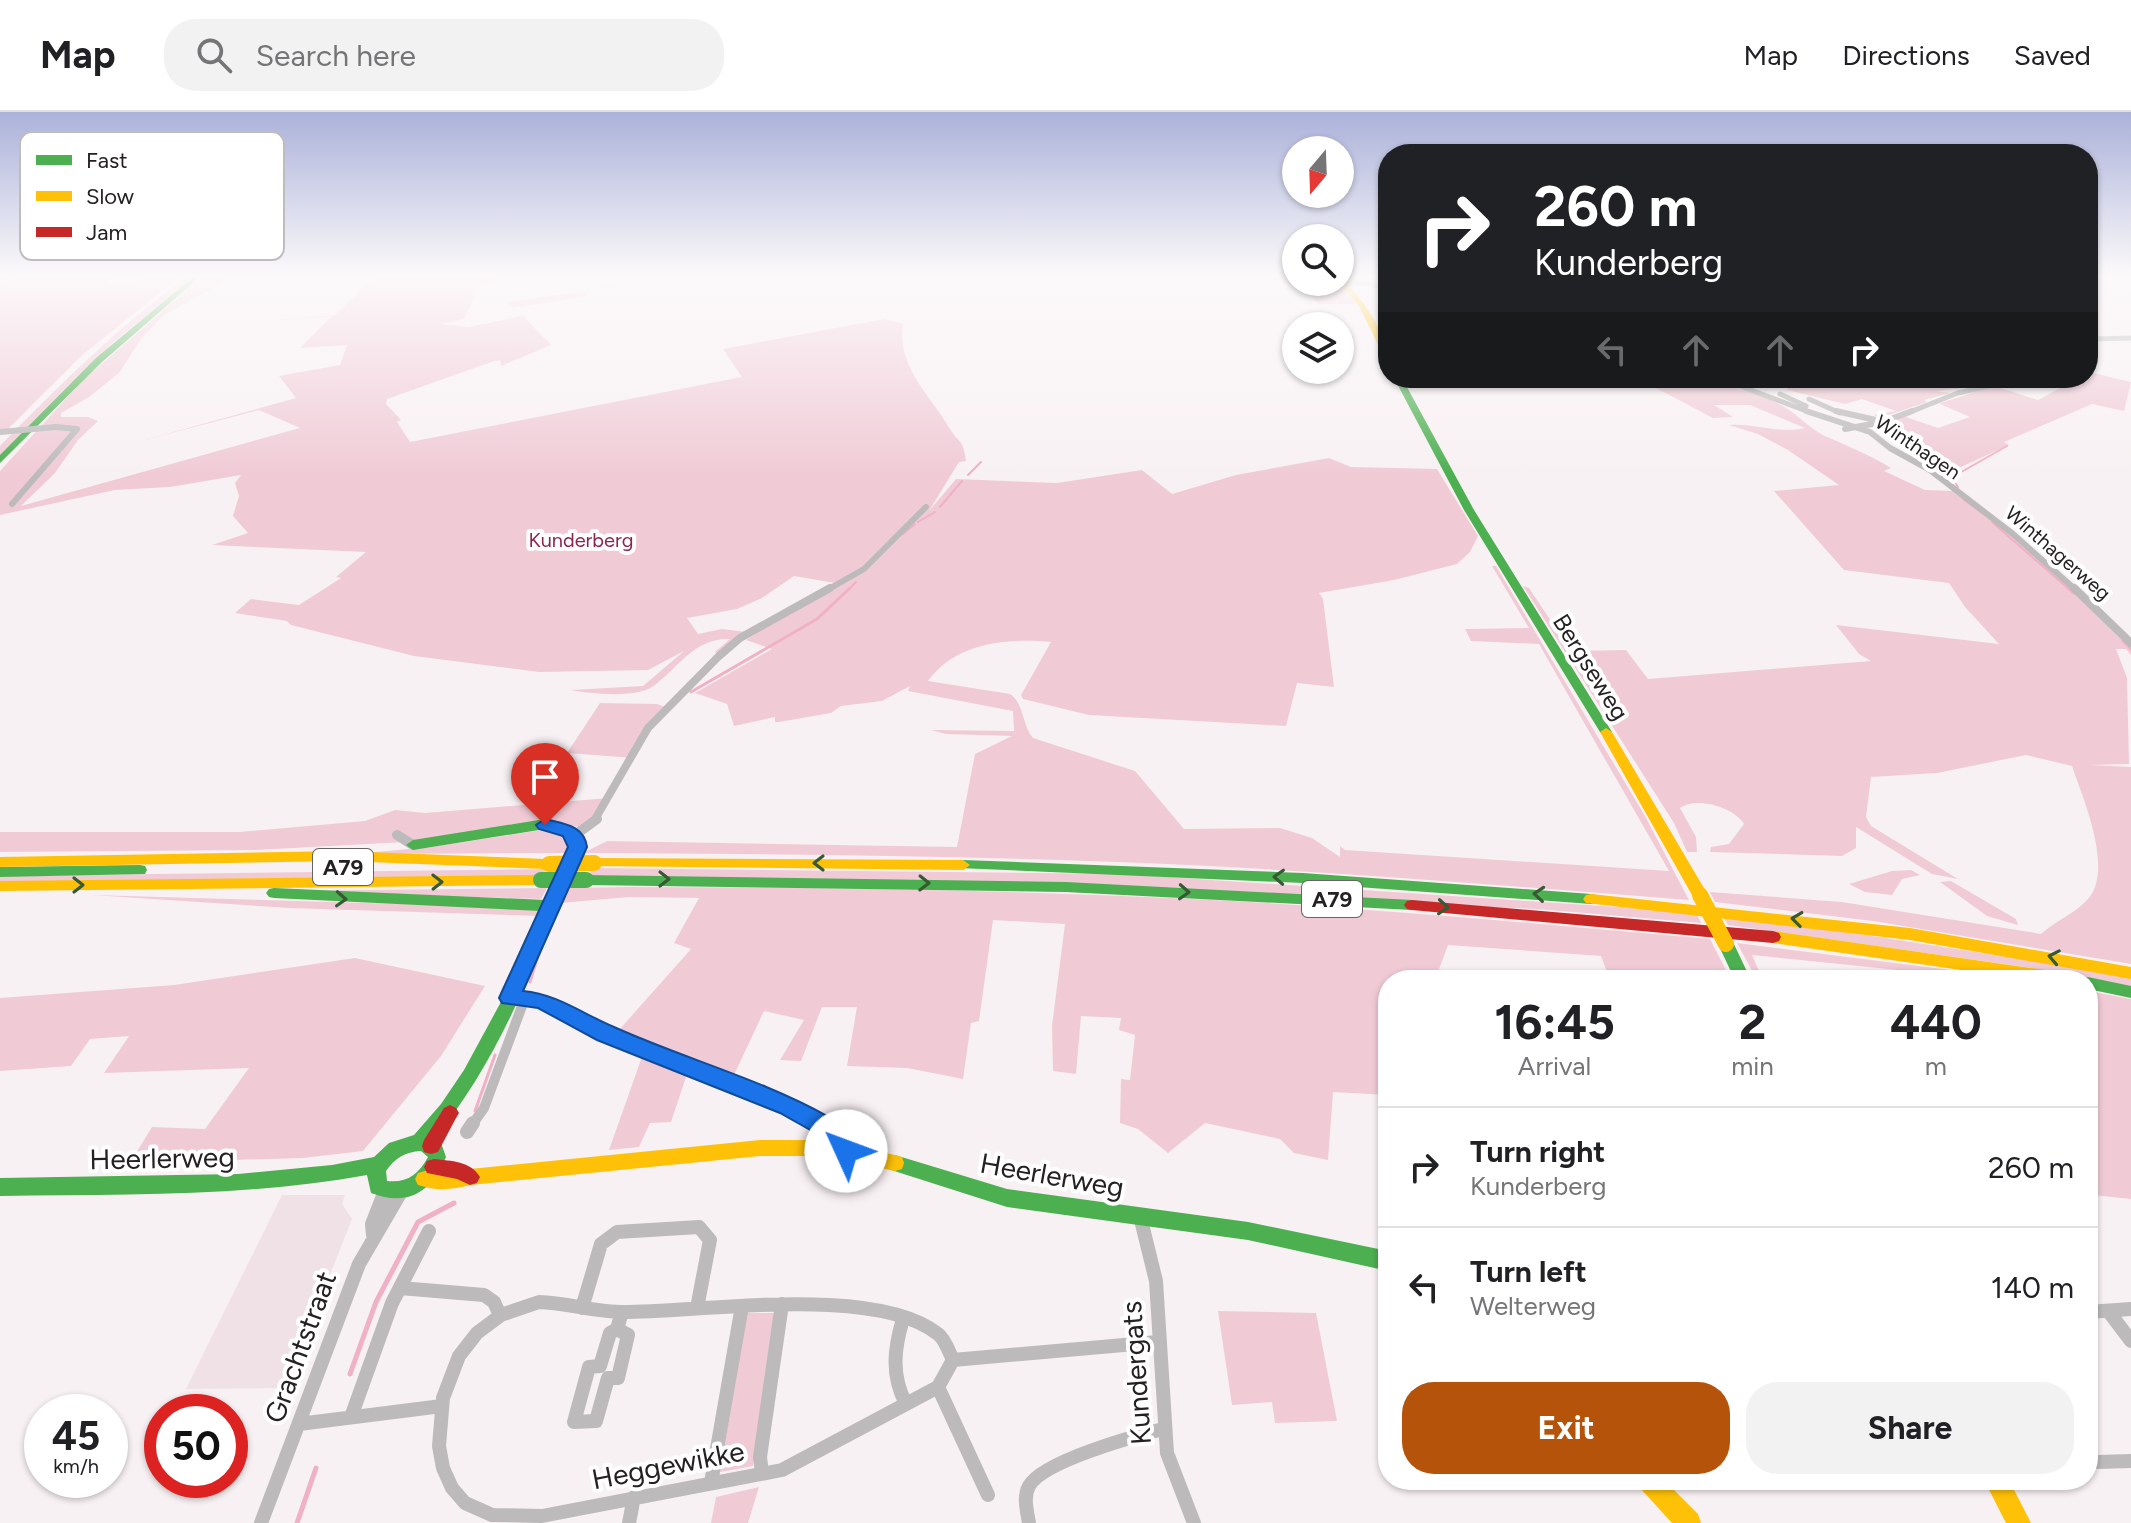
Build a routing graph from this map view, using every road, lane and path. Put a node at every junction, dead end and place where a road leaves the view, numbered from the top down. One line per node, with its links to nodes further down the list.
1 (103, 343): 14 (main road)
2 (119, 343): 15 (main road)
3 (1403, 388): 30 (main road, Bergseweg, bridge)
4 (1742, 388): 6 (street, Winthagen)
5 (1981, 388): 10 (street)
6 (1758, 395): 9 (street, Winthagen); 9 (street, Winthagen)
7 (1809, 399): 8 (street, Winthagen)
8 (1840, 413): 9 (street, Winthagen); 10 (street, Winthagen)
9 (1829, 416): 11 (street, Winthagen)
10 (1883, 422): 11 (street, Winthagen)
11 (1860, 428): 12 (street); 16 (street, Winthagen)
12 (1845, 429)
13 (0, 432): 17 (street, bridge)
14 (0, 442)
15 (0, 460)
16 (1959, 493): 19 (street, Winthagerweg)
17 (12, 504)
18 (926, 507): 21 (street)
19 (2131, 643)
20 (397, 835): 22 (street)
21 (575, 835): 22 (main road); 29 (main road)
22 (413, 845): 23 (main road, A79)
23 (276, 857): 24 (main road, A79); 25 (main road, A79)
24 (0, 862)
25 (547, 864): 26 (main road, A79); 32 (main road, A79, one-way to 25, bridge)
26 (0, 872)
27 (200, 884): 28 (main road, A79, one-way to 27); 29 (main road, A79, one-way to 29); 31 (main road, A79, one-way to 31, bridge)
28 (0, 886)
29 (551, 906): 35 (main road)
30 (1738, 970)
31 (2007, 970)
32 (2131, 973)
33 (2098, 985): 34 (main road)
34 (2131, 992)
35 (510, 998): 36 (street); 37 (main road)
36 (525, 998): 38 (street); 41 (street)
37 (487, 1049): 38 (street); 40 (main road)
38 (505, 1049): 39 (street)
39 (467, 1132)
40 (426, 1144): 42 (main road); 43 (main road)
41 (824, 1148): 43 (main road, Heerlerweg); 47 (main road, Heerlerweg)
42 (376, 1170): 44 (main road, Heerlerweg); 45 (main road)
43 (429, 1173): 46 (main road)
44 (0, 1187)
45 (385, 1191): 46 (main road); 49 (street, Grachtstraat)
46 (401, 1191): 49 (street, Grachtstraat)
47 (1140, 1216): 50 (main road, Heerlerweg); 64 (street, Kundergats)
48 (429, 1231): 51 (street)
49 (373, 1235): 70 (street, Grachtstraat)
50 (1378, 1259)
51 (400, 1288): 60 (street); 69 (street)
52 (782, 1304): 53 (street, Heggewikke); 61 (street, Heggewikke); 74 (street)
53 (742, 1306): 55 (street, Heggewikke); 75 (street)
54 (582, 1308): 55 (street); 57 (street, Heggewikke); 60 (street, Heggewikke)
55 (697, 1308): 57 (street, Heggewikke)
56 (2131, 1309): 59 (street)
57 (622, 1312): 62 (street)
58 (2098, 1312): 59 (street)
59 (2109, 1312): 63 (street)
60 (500, 1315): 68 (street, Heggewikke)
61 (903, 1319): 65 (street, Heggewikke); 67 (street)
62 (617, 1329): 62 (street)
63 (2131, 1341)
64 (1158, 1342): 65 (street); 71 (street, Kundergats)
65 (953, 1360): 66 (street)
66 (938, 1387): 67 (street, Heggewikke); 78 (street)
67 (906, 1404): 74 (street, Heggewikke)
68 (442, 1406): 69 (street); 79 (street, Heggewikke)
69 (351, 1417): 70 (street)
70 (299, 1424): 80 (street, Grachtstraat)
71 (1163, 1429): 82 (street); 83 (street, Kundergats)
72 (2131, 1461): 73 (street)
73 (2098, 1462)
74 (762, 1473): 75 (street, Heggewikke)
75 (711, 1483): 79 (street, Heggewikke)
76 (1658, 1490): 84 (main road)
77 (2001, 1490): 85 (main road)
78 (988, 1495)
79 (634, 1497): 81 (street)
80 (261, 1523)
81 (629, 1523)
82 (1029, 1523)
83 (1194, 1523)
84 (1689, 1523)
85 (2019, 1523)

